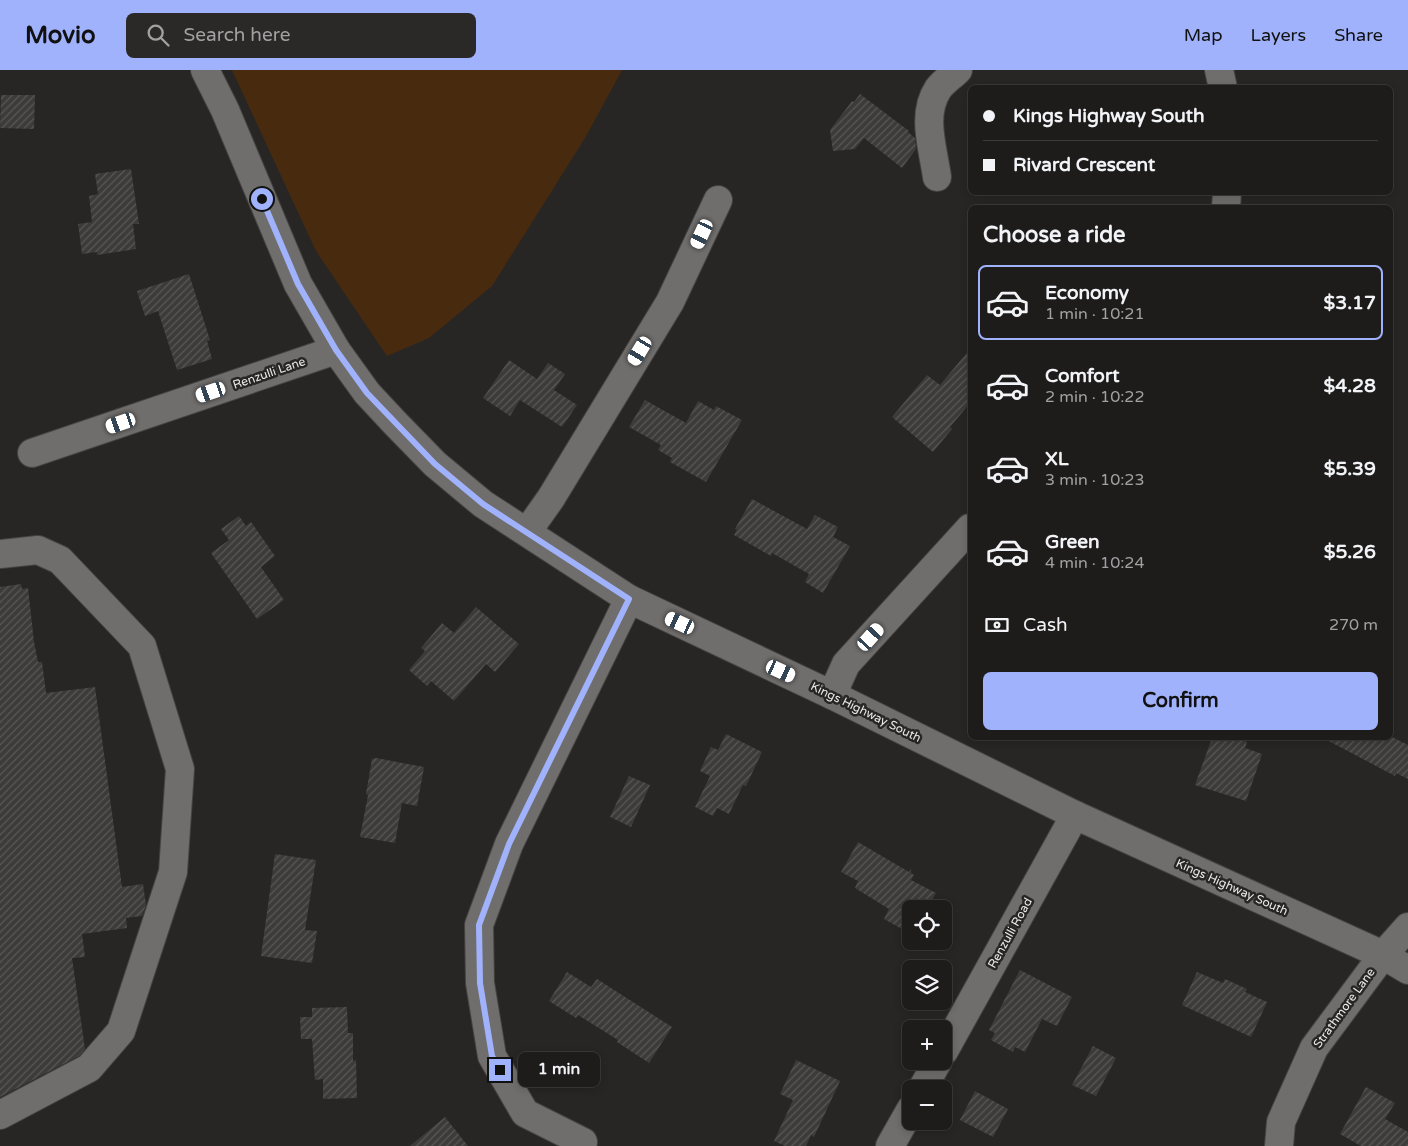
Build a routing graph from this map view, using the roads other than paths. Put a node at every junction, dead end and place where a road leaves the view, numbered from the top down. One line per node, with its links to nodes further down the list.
1 (206, 70): 7 (street, Kings Highway South)
2 (958, 70): 5 (street)
3 (1219, 70): 4 (street)
4 (1222, 85)
5 (938, 177)
6 (718, 200): 10 (street)
7 (336, 350): 8 (street, Renzulli Lane); 10 (street, Kings Highway South)
8 (32, 453)
9 (968, 530): 13 (street)
10 (527, 532): 12 (street, Kings Highway South)
11 (0, 554): 19 (street)
12 (629, 599): 13 (street, Kings Highway South); 21 (street)
13 (832, 695): 14 (street, Kings Highway South)
14 (1075, 815): 16 (street, Kings Highway South); 18 (street, Renzulli Road)
15 (1408, 927): 16 (street, Strathmore Lane)
16 (1383, 955): 17 (street, Kings Highway South); 23 (street, Strathmore Lane)
17 (1408, 970)
18 (952, 1037)
19 (0, 1115)
20 (902, 1125): 22 (street)
21 (583, 1142)
22 (890, 1146)
23 (1279, 1146)

